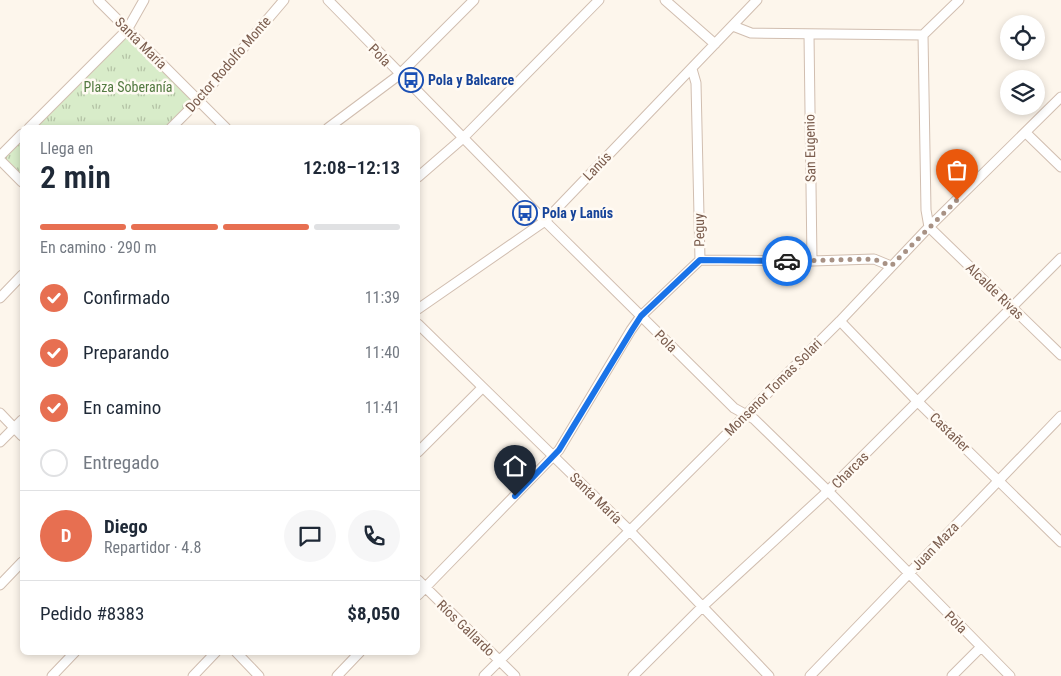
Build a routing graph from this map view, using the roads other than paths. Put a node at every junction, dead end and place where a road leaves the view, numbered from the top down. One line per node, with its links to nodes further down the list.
1 (98, 0): 11 (street, Santa María)
2 (144, 0): 11 (street)
3 (284, 0): 18 (street, Doctor Rodolfo Monte)
4 (328, 0): 16 (street, Pola)
5 (474, 0): 16 (street)
6 (599, 0): 25 (street)
7 (665, 0): 14 (street)
8 (757, 0): 10 (street, Lanús)
9 (959, 0): 13 (street)
10 (733, 26): 12 (street); 14 (street, Lanús)
11 (128, 30): 18 (street, Santa María); 19 (street)
12 (809, 35): 13 (street); 35 (street, San Eugenio)
13 (923, 35): 32 (street)
14 (715, 44): 15 (street, Lanús)
15 (692, 69): 31 (street, Lanús); 34 (street, Peguy)
16 (399, 74): 22 (street); 25 (street, Pola)
17 (1061, 97): 23 (street, Monsenor Tomas Solari)
18 (198, 100): 20 (street, Doctor Rodolfo Monte); 21 (street, Santa María)
19 (32, 125)
20 (174, 125)
21 (223, 125)
22 (332, 125)
23 (1026, 133): 28 (street); 32 (street, Monsenor Tomas Solari)
24 (20, 136): 26 (street)
25 (463, 138): 29 (street); 31 (street, Pola)
26 (0, 156)
27 (0, 160): 30 (street)
28 (1061, 167)
29 (420, 175)
30 (20, 180)
31 (544, 221): 40 (street, Lanús); 41 (street, Pola)
32 (929, 227): 36 (street, Monsenor Tomas Solari); 39 (street, Alcalde Rivas)
33 (1061, 258): 39 (street, Charcas)
34 (700, 260): 35 (street, Peguy); 41 (street)
35 (812, 261): 36 (street, Peguy)
36 (891, 266): 42 (street, Monsenor Tomas Solari)
37 (20, 278): 38 (street)
38 (0, 298)
39 (1012, 307): 44 (street, Alcalde Rivas); 46 (street, Charcas)
40 (420, 308)
41 (641, 316): 48 (street, Pola); 55 (street)
42 (840, 321): 46 (street, Castañer); 48 (street, Monsenor Tomas Solari)
43 (420, 326): 45 (street, Santa María)
44 (1061, 355)
45 (482, 388): 54 (street); 55 (street, Santa María)
46 (918, 402): 56 (street, Castañer); 57 (street, Charcas)
47 (0, 413): 51 (street)
48 (745, 415): 57 (street, Pola); 58 (street, Monsenor Tomas Solari)
49 (1061, 416): 56 (street, Juan Maza)
50 (20, 422): 51 (street)
51 (14, 428): 52 (street); 53 (street)
52 (20, 434)
53 (0, 442)
54 (420, 450)
55 (553, 457): 58 (street, Santa María); 64 (street)
56 (998, 479): 59 (street, Castañer); 61 (street, Juan Maza)
57 (828, 491): 61 (street, Pola); 66 (street, Charcas)
58 (629, 530): 66 (street, Santa María); 72 (street, Monsenor Tomas Solari)
59 (1061, 542)
60 (20, 564): 63 (street)
61 (908, 574): 67 (street, Pola); 81 (street, Juan Maza)
62 (420, 582): 64 (street, Ríos Gallardo)
63 (0, 585)
64 (425, 588): 65 (street); 72 (street, Ríos Gallardo)
65 (420, 593)
66 (702, 607): 79 (street, Charcas); 80 (street, Santa María)
67 (980, 647): 82 (street); 83 (street, Pola)
68 (72, 655): 73 (street)
69 (213, 655): 74 (street)
70 (239, 655): 75 (street)
71 (357, 655): 76 (street)
72 (499, 660): 77 (street, Monsenor Tomas Solari); 78 (street, Ríos Gallardo)
73 (52, 676)
74 (193, 676)
75 (259, 676)
76 (337, 676)
77 (484, 676)
78 (515, 676)
79 (633, 676)
80 (769, 676)
81 (810, 676)
82 (952, 676)
83 (1010, 676)

